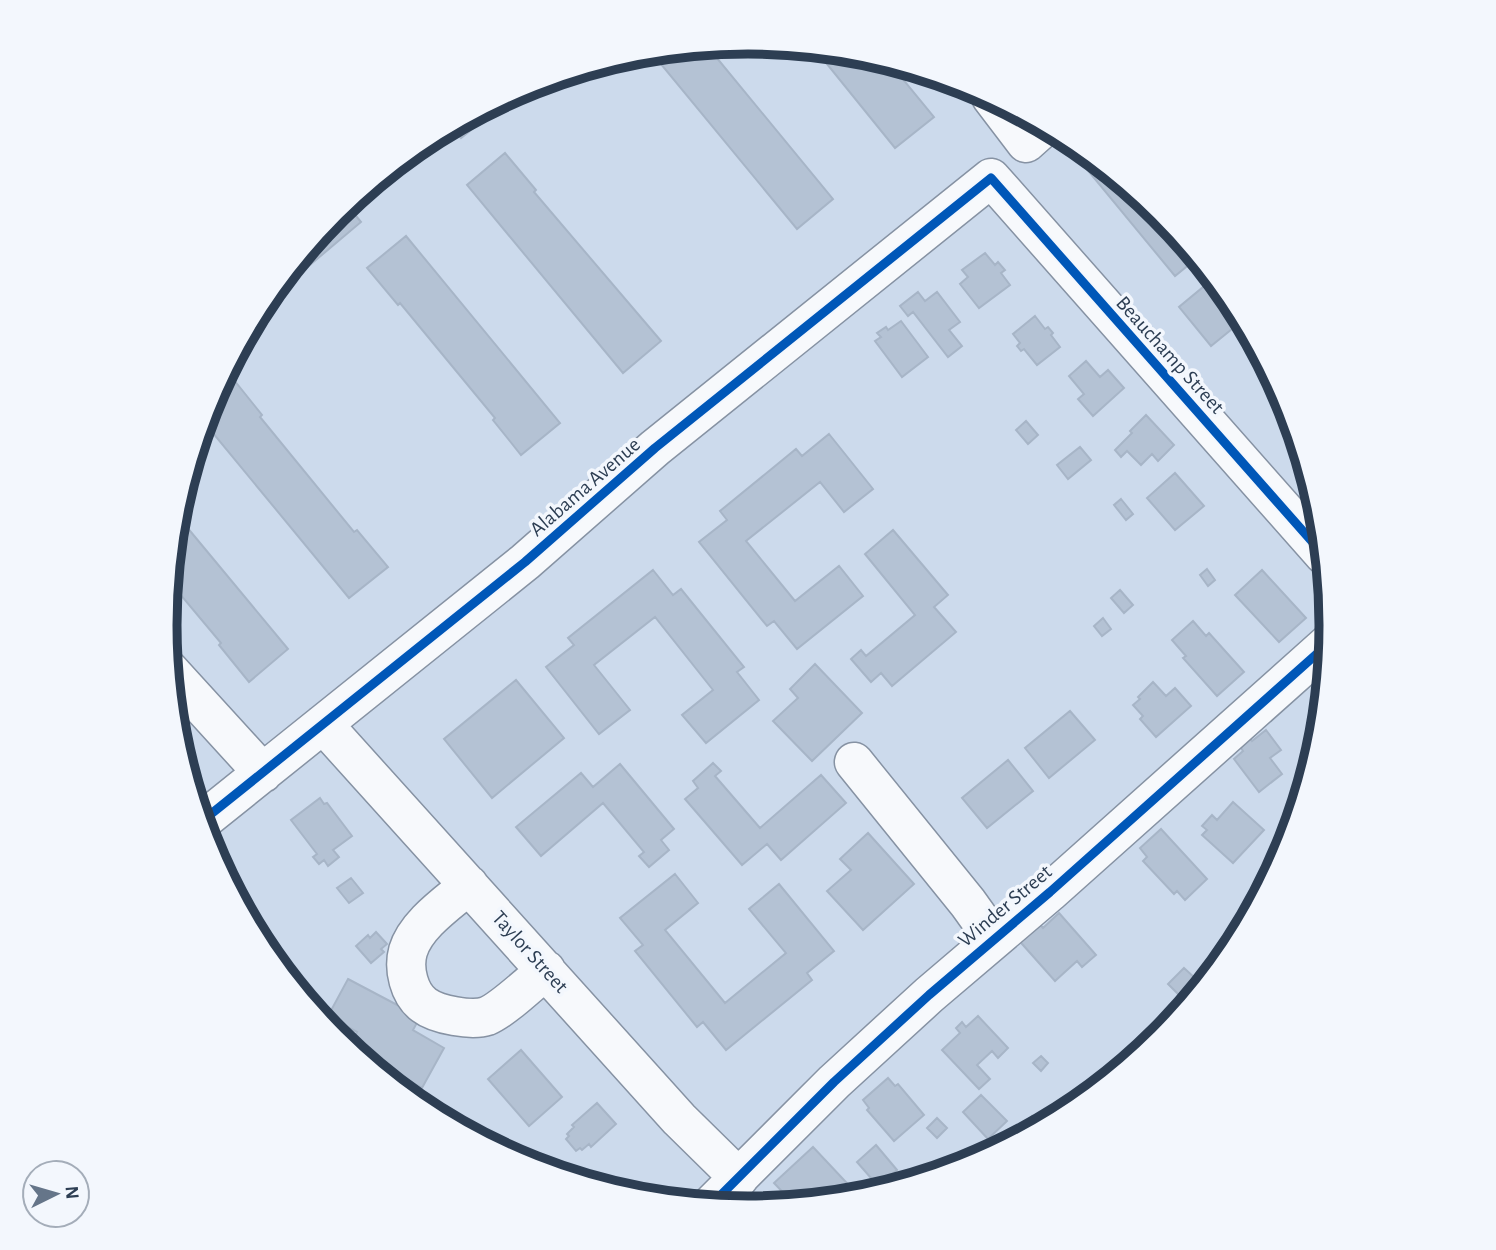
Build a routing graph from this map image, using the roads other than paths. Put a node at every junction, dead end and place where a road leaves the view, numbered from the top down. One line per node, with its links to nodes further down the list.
1 (991, 178): 2 (street, Beauchamp Street); 5 (street, Alabama Avenue)
2 (1313, 542)
3 (1318, 653): 10 (street, Winder Street)
4 (180, 682): 7 (street)
5 (323, 724): 7 (street, Alabama Avenue); 9 (street, Taylor Street)
6 (855, 762): 10 (street)
7 (262, 773): 8 (street, Alabama Avenue)
8 (210, 814)
9 (469, 885): 11 (street, Taylor Street); 11 (street)
10 (993, 938): 12 (street, Winder Street)
11 (546, 970): 12 (street, Taylor Street)
12 (739, 1178): 13 (street, Winder Street)
13 (722, 1195)

